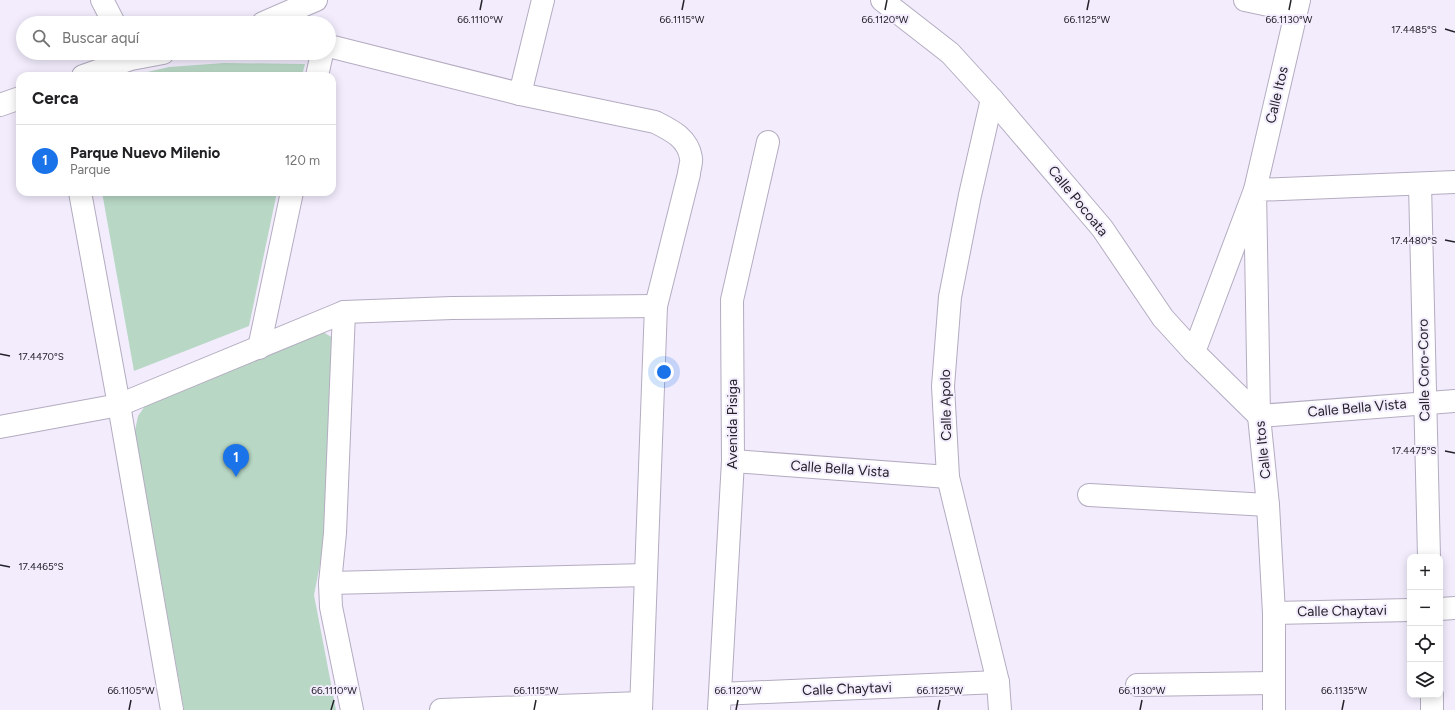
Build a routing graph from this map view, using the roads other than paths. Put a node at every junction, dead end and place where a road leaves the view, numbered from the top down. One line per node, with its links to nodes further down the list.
1 (102, 0): 7 (street)
2 (316, 0): 8 (street)
3 (543, 0): 14 (street)
4 (882, 0): 16 (street, Calle Pocoata)
5 (1245, 0): 6 (street)
6 (1298, 6): 21 (street, Calle Itos)
7 (110, 16)
8 (279, 16)
9 (336, 48): 14 (street)
10 (121, 60): 12 (street)
11 (320, 60): 13 (street)
12 (92, 72)
13 (318, 72)
14 (520, 94): 24 (street)
15 (16, 99): 17 (street)
16 (992, 99): 27 (street, Calle Pocoata); 34 (street, Calle Apolo)
17 (0, 104)
18 (768, 142): 33 (street, Avenida Pisiga)
19 (1455, 182): 20 (street)
20 (1420, 184): 21 (street); 29 (street, Calle Coro-Coro)
21 (1255, 190): 27 (street, Calle Itos); 31 (street, Calle Itos)
22 (81, 196): 30 (street)
23 (291, 196): 26 (street)
24 (656, 306): 25 (street); 38 (street)
25 (344, 312): 26 (street); 39 (street)
26 (259, 348): 30 (street)
27 (1194, 352): 31 (street, Calle Pocoata)
28 (1455, 401): 29 (street, Calle Bella Vista)
29 (1425, 402): 31 (street, Calle Bella Vista); 37 (street, Calle Coro-Coro)
30 (119, 405): 32 (street); 50 (street)
31 (1259, 416): 36 (street, Calle Itos)
32 (0, 427)
33 (733, 461): 34 (street, Calle Bella Vista); 48 (street, Avenida Pisiga)
34 (948, 477): 44 (street, Calle Apolo)
35 (1089, 495): 36 (street)
36 (1268, 505): 43 (street, Calle Itos)
37 (1429, 554)
38 (646, 575): 39 (street); 49 (street)
39 (330, 583): 51 (street)
40 (1455, 608): 41 (street)
41 (1443, 609)
42 (1407, 610): 43 (street, Calle Chaytavi)
43 (1274, 612): 45 (street, Calle Itos)
44 (998, 682): 48 (street, Calle Chaytavi); 53 (street, Calle Apolo)
45 (1273, 683): 46 (street); 54 (street, Calle Itos)
46 (1137, 685)
47 (1432, 698): 55 (street)
48 (719, 702)
49 (641, 706): 52 (street)
50 (172, 710)
51 (352, 710)
52 (441, 710)
53 (1000, 710)
54 (1274, 710)
55 (1432, 710)

